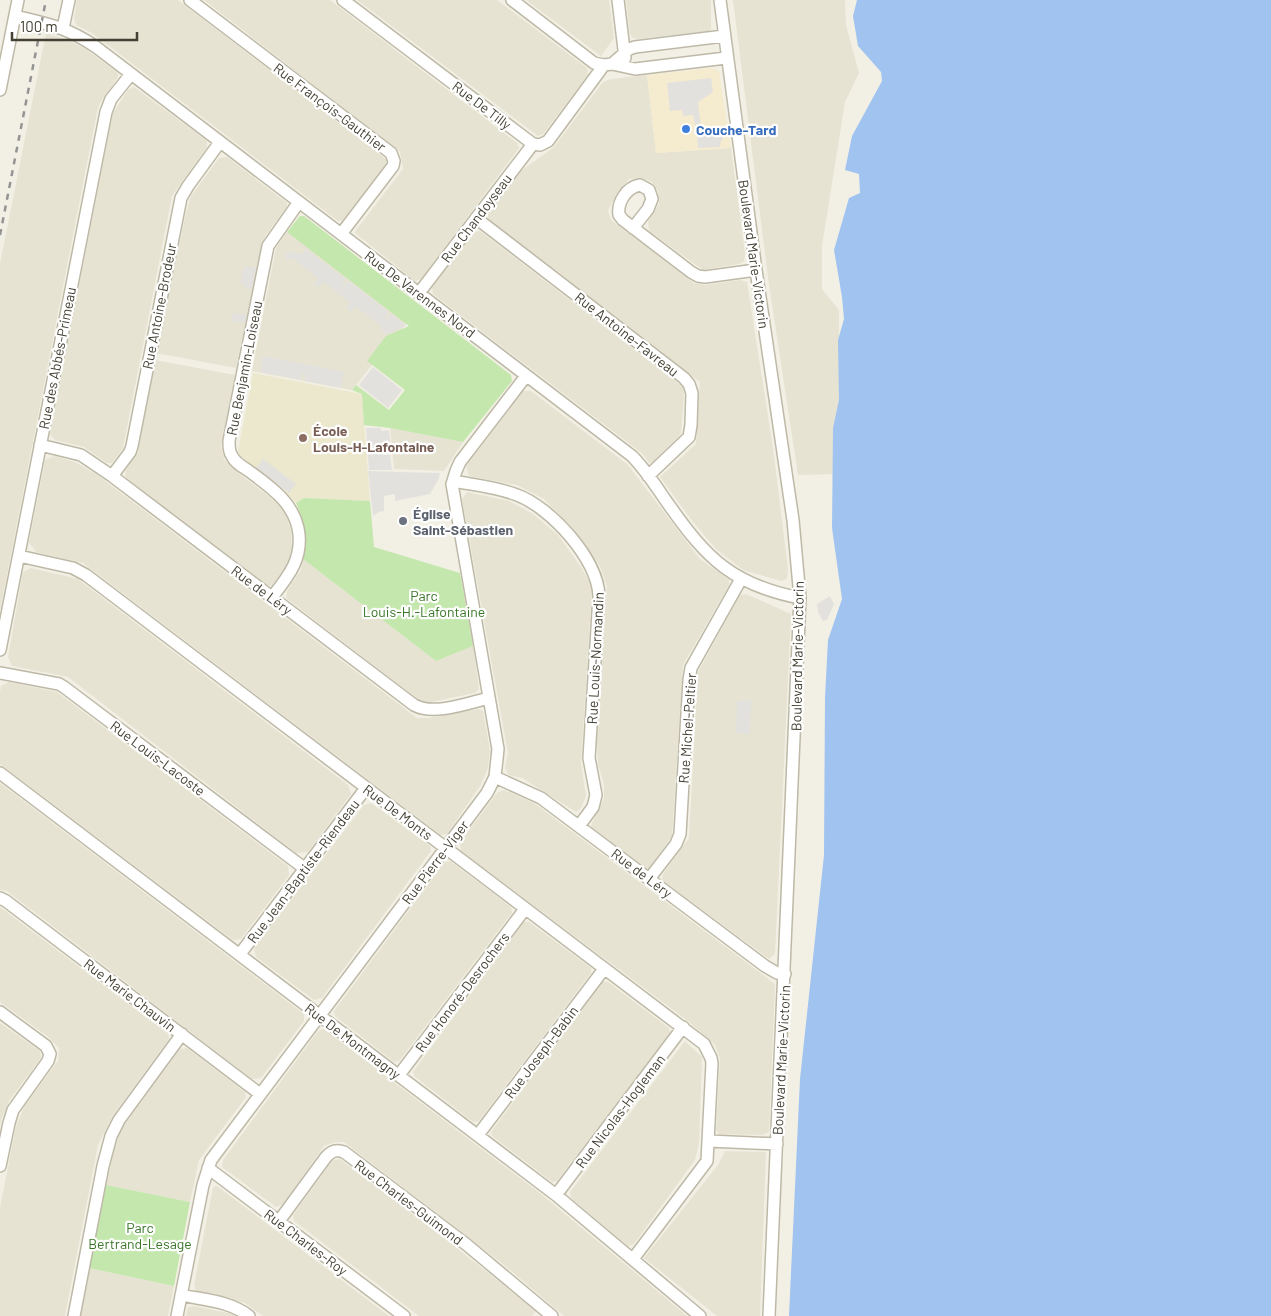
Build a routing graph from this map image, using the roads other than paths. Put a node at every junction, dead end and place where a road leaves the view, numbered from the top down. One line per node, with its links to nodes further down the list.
1 (18, 0): 8 (street)
2 (69, 0): 9 (street)
3 (190, 0): 22 (street, Rue François-Gauthier)
4 (343, 0): 18 (street, Rue De Tilly)
5 (512, 0): 13 (street)
6 (618, 0): 11 (street)
7 (720, 0): 10 (street, Boulevard Marie-Victorin)
8 (14, 16): 9 (street, Rue De Varennes Nord); 16 (street)
9 (63, 28): 15 (street, Rue De Varennes Nord)
10 (724, 36): 11 (street); 12 (street, Boulevard Marie-Victorin)
11 (624, 54): 13 (street); 14 (street)
12 (726, 58): 14 (street); 23 (street, Boulevard Marie-Victorin)
13 (608, 64): 14 (street); 18 (street)
14 (626, 67)
15 (131, 74): 17 (street, Rue De Varennes Nord); 26 (street, Rue des Abbés-Primeau)
16 (0, 90)
17 (220, 142): 19 (street, Rue De Varennes Nord); 27 (street, Rue Antoine-Brodeur)
18 (533, 144): 20 (street, Rue Chandoyseau)
19 (299, 202): 22 (street, Rue De Varennes Nord); 32 (street, Rue Benjamin-Loiseau)
20 (476, 218): 24 (street, Rue Chandoyseau); 28 (street, Rue Antoine-Favreau)
21 (633, 228): 23 (street)
22 (341, 234): 24 (street, Rue De Varennes Nord)
23 (756, 270): 33 (street, Boulevard Marie-Victorin)
24 (419, 293): 25 (street, Rue De Varennes Nord)
25 (526, 376): 28 (street, Rue De Varennes Nord); 29 (street, Rue Pierre-Viger)
26 (40, 445): 27 (street, Rue de Léry); 30 (street, Rue des Abbés-Primeau)
27 (112, 476): 32 (street, Rue de Léry)
28 (648, 476): 31 (street, Rue De Varennes Nord)
29 (453, 480): 36 (street, Rue Pierre-Viger); 40 (street, Rue Louis-Normandin)
30 (19, 556): 34 (street, Rue des Abbés-Primeau); 39 (street, Rue De Monts)
31 (741, 580): 33 (street, Rue De Varennes Nord); 43 (street, Rue Michel-Peltier)
32 (272, 597): 36 (street, Rue de Léry)
33 (800, 598): 48 (street, Boulevard Marie-Victorin)
34 (0, 650)
35 (0, 673): 42 (street, Rue Louis-Lacoste)
36 (489, 698): 38 (street, Rue Pierre-Viger)
37 (0, 773): 46 (street, Rue De Montmagny)
38 (495, 778): 40 (street, Rue de Léry); 41 (street, Rue Pierre-Viger)
39 (366, 788): 41 (street, Rue De Monts); 42 (street, Rue Jean-Baptiste-Riendeau)
40 (579, 826): 43 (street, Rue de Léry)
41 (446, 848): 45 (street, Rue De Monts); 50 (street, Rue Pierre-Viger)
42 (304, 868): 46 (street, Rue Jean-Baptiste-Riendeau)
43 (649, 879): 48 (street, Rue de Léry)
44 (0, 898): 52 (street, Rue Marie Chauvin)
45 (525, 909): 47 (street, Rue De Monts); 53 (street, Rue Honoré-Desrochers)
46 (240, 954): 50 (street, Rue De Montmagny)
47 (604, 969): 51 (street, Rue De Monts); 55 (street, Rue Joseph-Babin)
48 (785, 974): 57 (street, Boulevard Marie-Victorin)
49 (0, 1012): 58 (street)
50 (319, 1015): 53 (street, Rue De Montmagny); 54 (street, Rue Pierre-Viger)
51 (683, 1028): 56 (street, Rue De Monts); 60 (street, Rue Nicolas-Hogleman)
52 (182, 1034): 54 (street, Rue Marie Chauvin); 64 (street)
53 (399, 1075): 55 (street, Rue De Montmagny)
54 (260, 1094): 59 (street, Rue Pierre-Viger)
55 (478, 1135): 60 (street, Rue De Montmagny)
56 (709, 1141): 57 (street); 62 (street, Rue De Monts)
57 (777, 1144): 70 (street, Boulevard Marie-Victorin)
58 (0, 1166)
59 (208, 1168): 61 (street, Rue Charles-Roy); 63 (street, Rue Pierre-Viger)
60 (556, 1195): 62 (street, Rue De Montmagny)
61 (279, 1221): 67 (street, Rue Charles-Roy); 68 (street, Rue Charles-Guimond)
62 (633, 1259): 69 (street, Rue De Montmagny)
63 (181, 1295): 65 (street, Rue Pierre-Viger); 66 (street)
64 (74, 1316)
65 (176, 1316)
66 (249, 1316)
67 (404, 1316)
68 (552, 1316)
69 (700, 1316)
70 (769, 1316)

